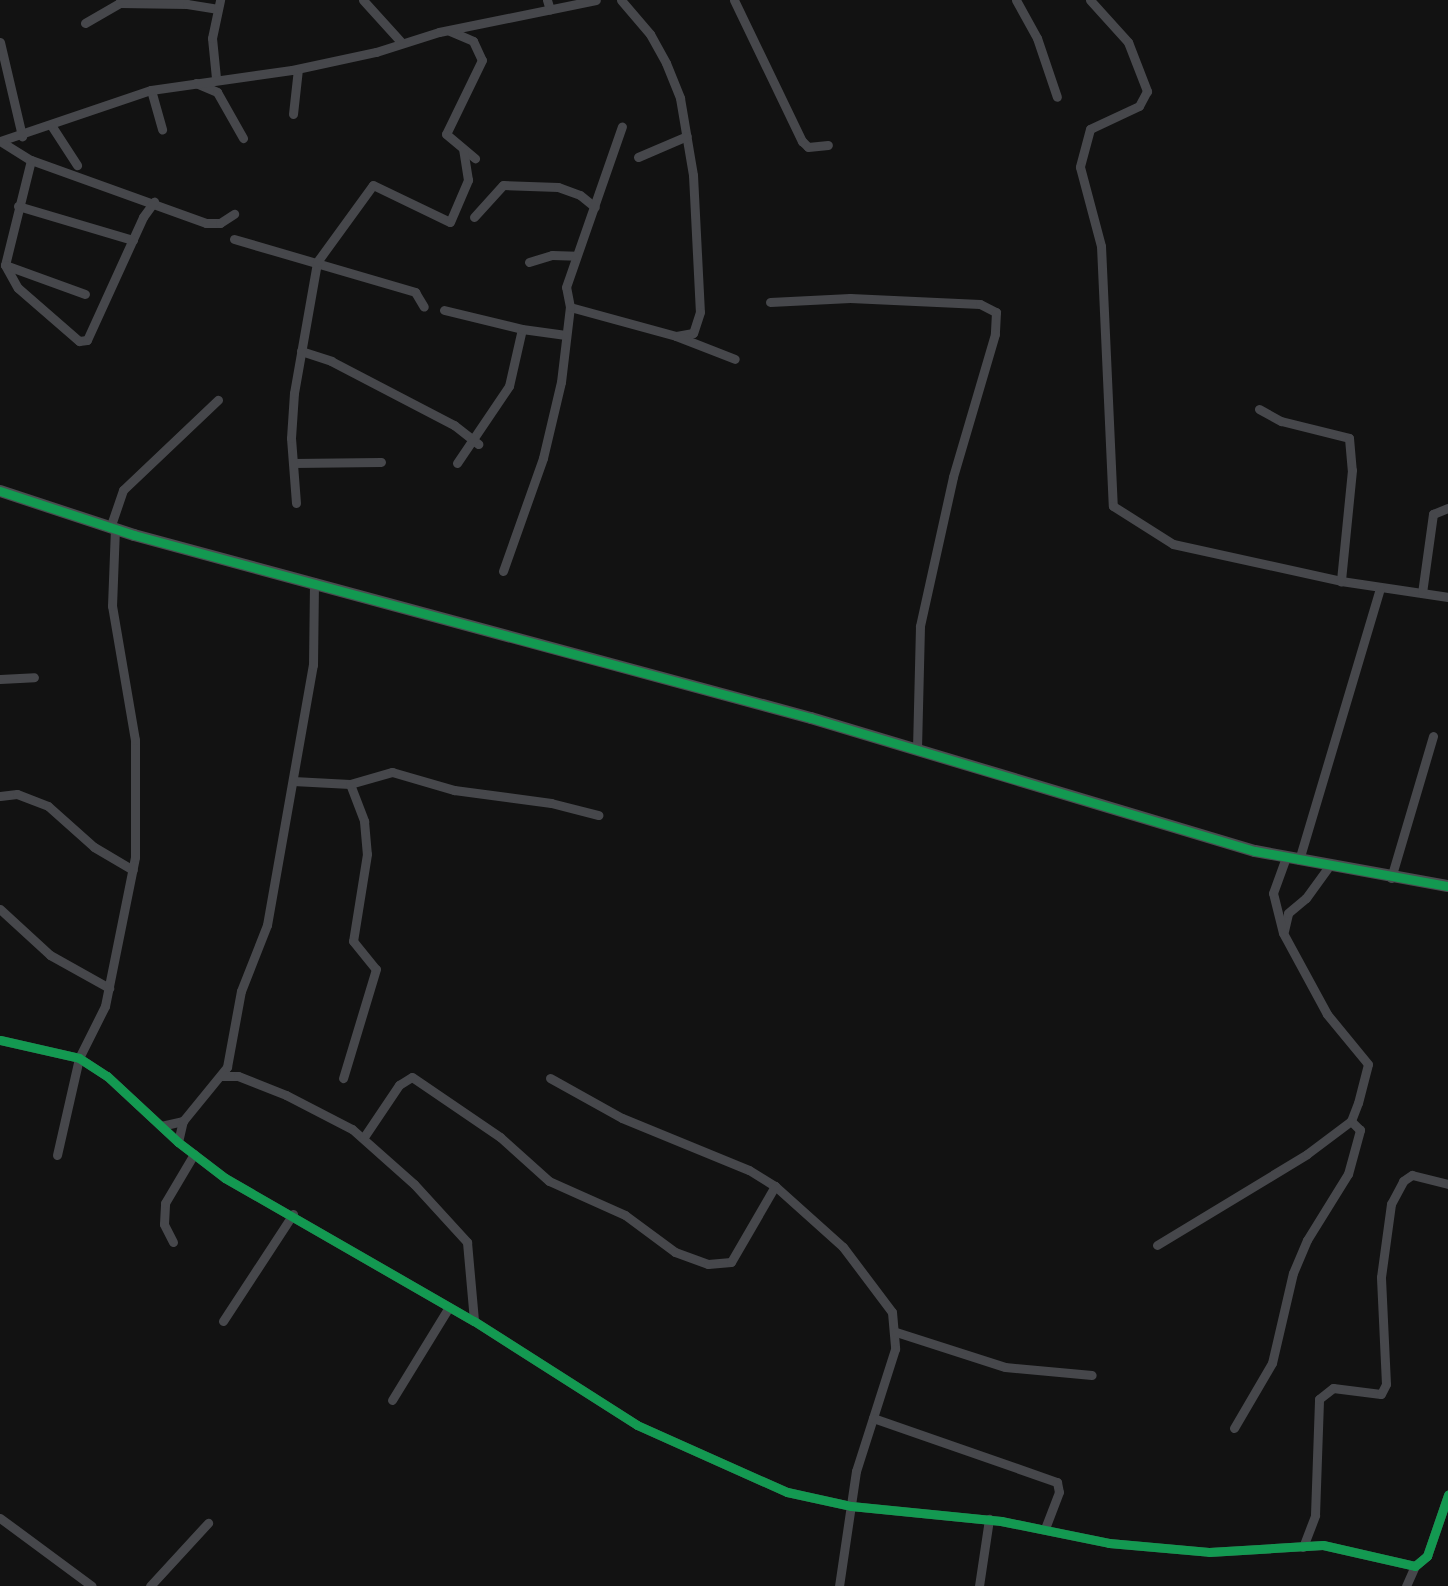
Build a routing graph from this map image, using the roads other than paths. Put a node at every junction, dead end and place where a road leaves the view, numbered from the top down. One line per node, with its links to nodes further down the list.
1 (363, 0): 13 (street)
2 (547, 0): 9 (street)
3 (596, 0): 9 (street)
4 (621, 0): 24 (street)
5 (734, 0): 27 (street)
6 (1016, 0): 18 (street)
7 (1090, 0): 65 (street)
8 (218, 4): 10 (street); 15 (street)
9 (550, 10): 11 (street)
10 (85, 23)
11 (448, 30): 13 (street); 28 (street)
12 (0, 42): 23 (street)
13 (402, 43): 14 (street)
14 (298, 69): 15 (street); 19 (street)
15 (216, 78): 16 (street)
16 (197, 83): 17 (street); 25 (street)
17 (151, 90): 20 (street); 22 (street)
18 (1057, 97)
19 (293, 114)
20 (51, 125): 23 (street); 32 (street)
21 (622, 126): 35 (street)
22 (162, 129)
23 (22, 136): 26 (street)
24 (687, 136): 29 (street); 51 (street)
25 (243, 138)
26 (0, 141): 31 (street)
27 (828, 145)
28 (463, 149): 30 (street); 41 (street)
29 (638, 157)
30 (475, 159)
31 (32, 160): 33 (street); 34 (street)
32 (77, 165)
33 (154, 202): 36 (street); 39 (street)
34 (18, 206): 39 (street); 43 (street)
35 (595, 207): 37 (street); 40 (street)
36 (234, 214)
37 (474, 217)
38 (234, 239): 41 (street)
39 (133, 240): 43 (street)
40 (576, 256): 42 (street); 47 (street)
41 (317, 262): 46 (street); 52 (street)
42 (529, 262)
43 (5, 265): 44 (street)
44 (85, 293)
45 (770, 302): 73 (street)
46 (424, 307)
47 (570, 307): 50 (street); 51 (street)
48 (443, 310): 49 (street)
49 (523, 329): 50 (street); 56 (street)
50 (566, 335): 64 (street)
51 (676, 336): 53 (street)
52 (301, 351): 56 (street); 58 (street)
53 (735, 359)
54 (218, 400): 63 (street)
55 (1259, 409): 65 (street)
56 (475, 442): 59 (street)
57 (381, 462): 58 (street)
58 (293, 463): 61 (street)
59 (457, 463)
60 (0, 491): 63 (street)
61 (296, 503)
62 (1448, 508): 68 (street)
63 (112, 528): 66 (street); 80 (street)
64 (503, 571)
65 (1341, 581): 67 (street)
66 (314, 582): 73 (street); 74 (street)
67 (1380, 588): 68 (street); 78 (street)
68 (1422, 593): 69 (street)
69 (1448, 597)
70 (34, 677): 71 (street)
71 (0, 679)
72 (1433, 736): 81 (street)
73 (917, 750): 78 (street)
74 (293, 781): 75 (street); 88 (street)
75 (350, 784): 77 (street); 91 (street)
76 (0, 796): 80 (street)
77 (598, 815)
78 (1293, 858): 79 (street); 84 (street)
79 (1329, 866): 81 (street); 84 (street)
80 (133, 870): 85 (street)
81 (1391, 878): 82 (street)
82 (1448, 886)
83 (0, 909): 85 (street)
84 (1283, 933): 94 (street)
85 (109, 988): 87 (street)
86 (0, 1040): 87 (street)
87 (79, 1058): 95 (street); 99 (street)
88 (228, 1065): 89 (street); 90 (street)
89 (221, 1076): 90 (street); 93 (street)
90 (238, 1076): 96 (street)
91 (342, 1078)
92 (550, 1078): 101 (street)
93 (183, 1121): 95 (street); 97 (street)
94 (1350, 1121): 104 (street); 112 (street)
95 (161, 1126): 97 (street)
96 (364, 1137): 101 (street); 107 (street)
97 (178, 1142): 98 (street)
98 (194, 1154): 102 (street); 103 (street)
99 (57, 1155)
100 (1448, 1184): 119 (street)
101 (775, 1186): 108 (street)
102 (293, 1214): 105 (street); 106 (street)
103 (173, 1242)
104 (1157, 1245)
105 (449, 1307): 107 (street); 110 (street)
106 (223, 1321)
107 (474, 1321): 114 (street)
108 (896, 1332): 109 (street); 111 (street)
109 (1092, 1375)
110 (392, 1400)
111 (873, 1418): 114 (street); 118 (street)
112 (1234, 1428)
113 (1448, 1495): 120 (street)
114 (851, 1506): 116 (street); 123 (street)
115 (0, 1518): 121 (street)
116 (989, 1519): 118 (street); 124 (street)
117 (208, 1522): 122 (street)
118 (1045, 1528): 119 (street)
119 (1303, 1548): 120 (street)
120 (1415, 1566): 125 (street)
121 (92, 1586)
122 (150, 1586)
123 (839, 1586)
124 (979, 1586)
125 (1406, 1586)

